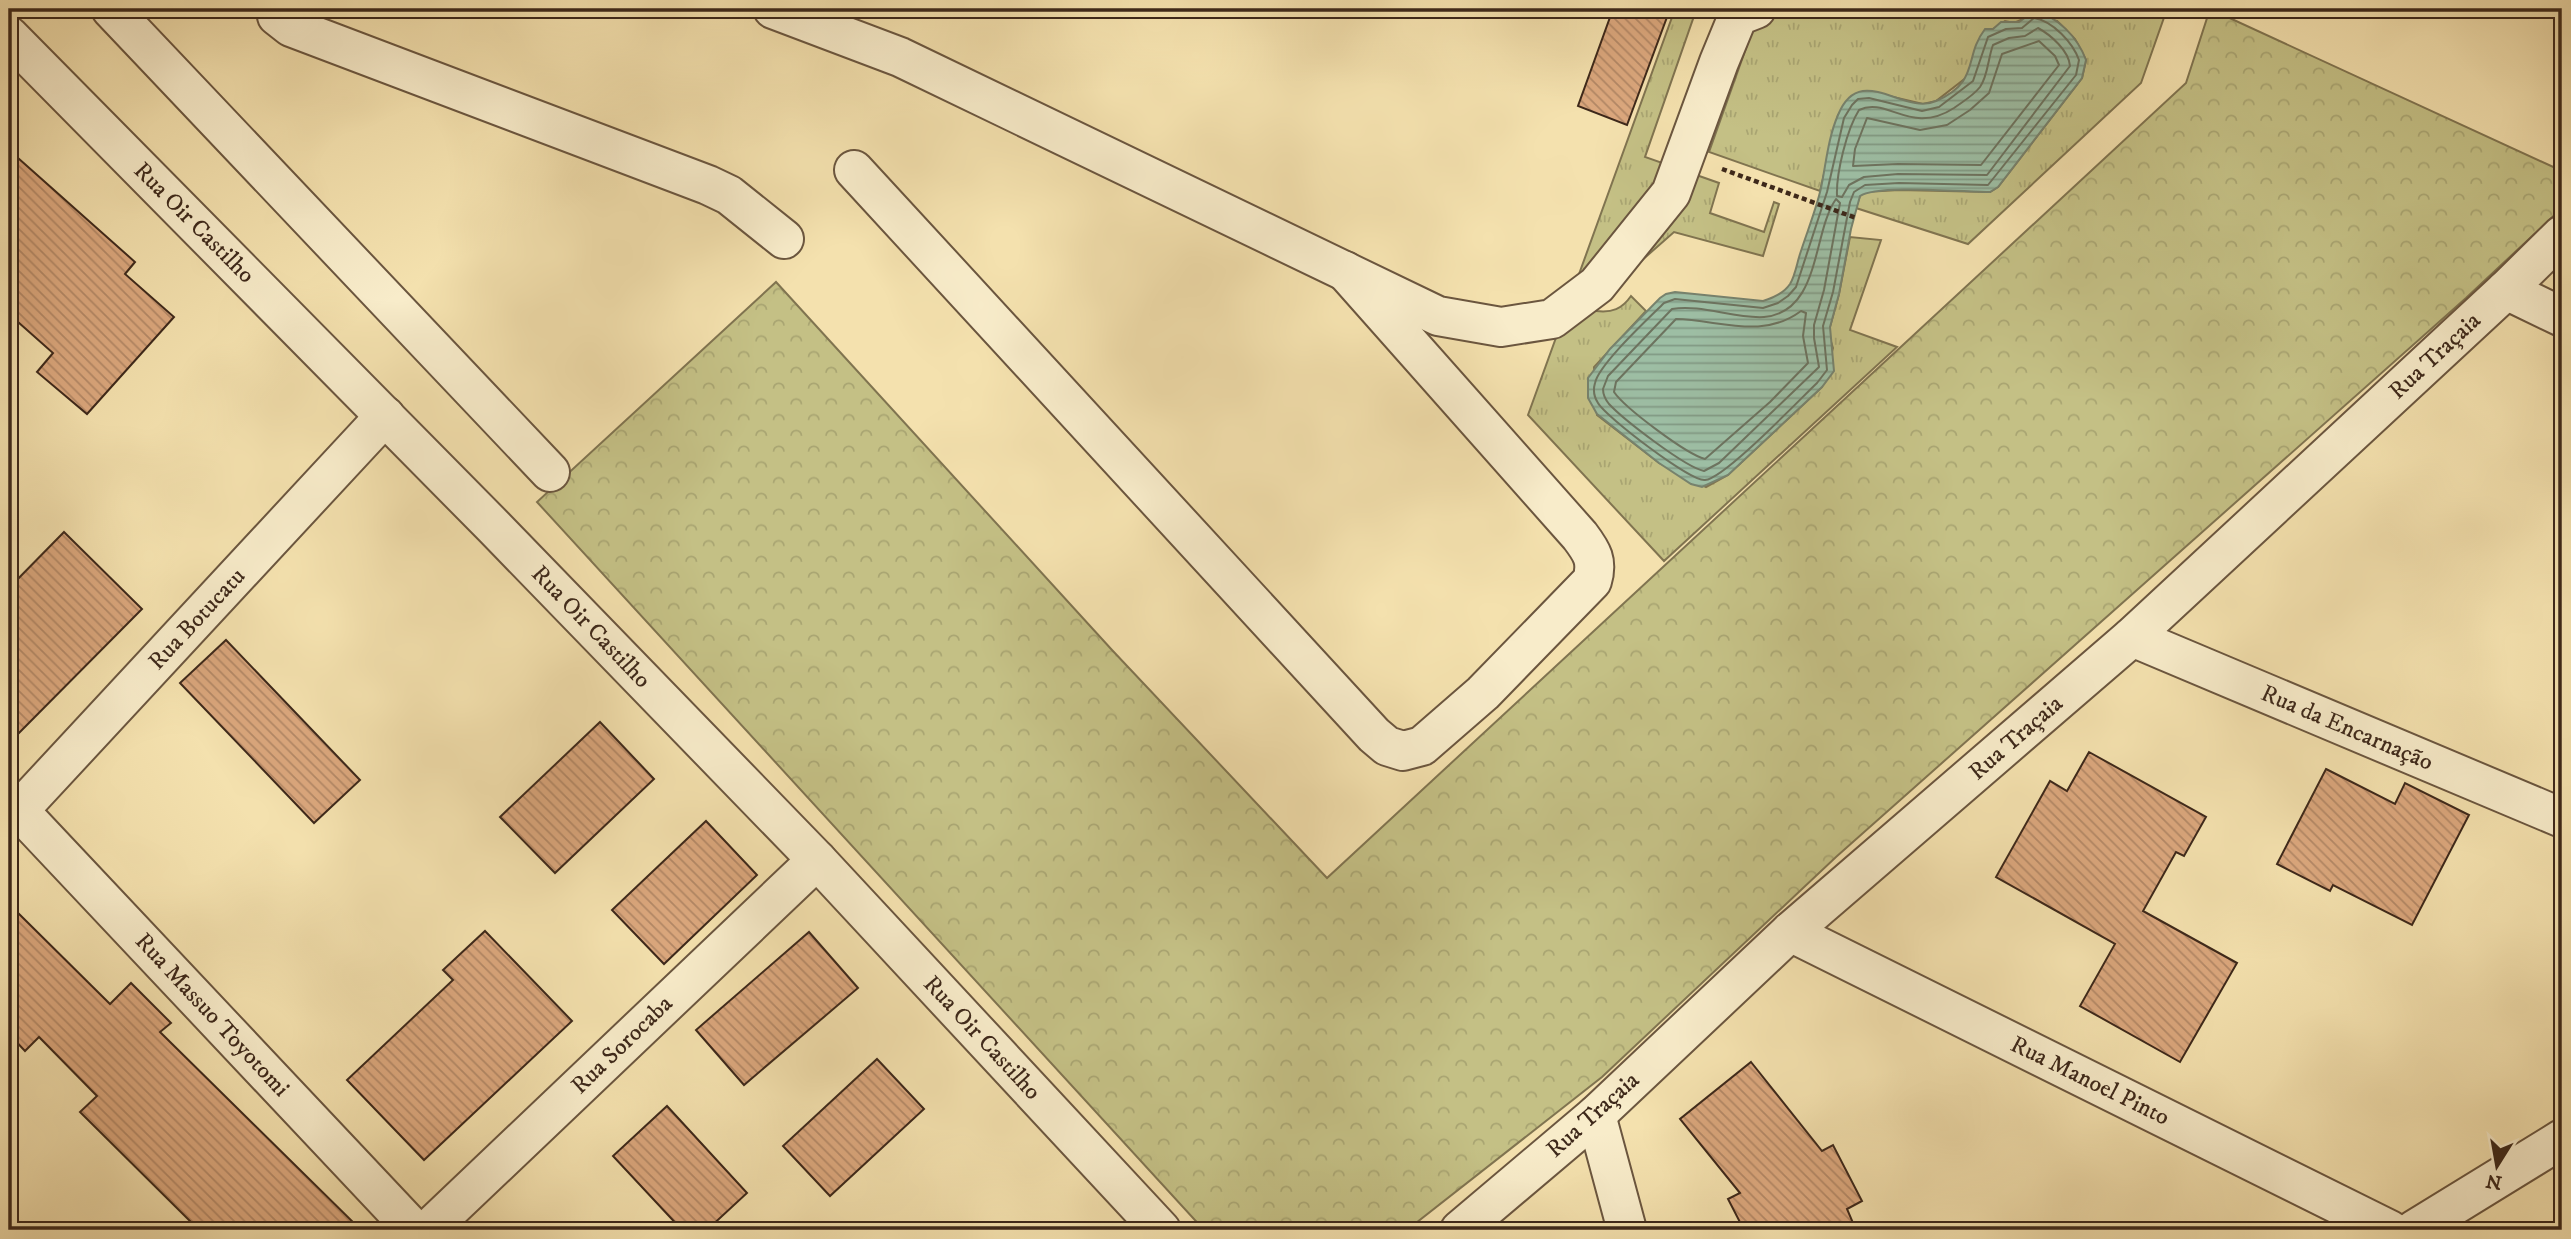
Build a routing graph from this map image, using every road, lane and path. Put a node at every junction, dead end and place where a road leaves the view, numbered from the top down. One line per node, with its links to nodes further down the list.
1 (280, 9): 10 (street)
2 (774, 9): 11 (street)
3 (1756, 9): 6 (street)
4 (115, 10): 15 (street)
5 (9, 36): 14 (street, Rua Oir Castilho)
6 (1685, 155): 8 (path); 11 (street)
7 (854, 170): 11 (street)
8 (1856, 218)
9 (2562, 235): 12 (street, Rua Traçaia)
10 (785, 239)
11 (1345, 271)
12 (2506, 290): 13 (street); 16 (street, Rua Traçaia)
13 (2562, 317)
14 (385, 416): 17 (street, Rua Botucatu); 19 (street, Rua Oir Castilho)
15 (550, 471)
16 (2132, 637): 18 (street, Rua da Encarnação); 20 (street, Rua Traçaia)
17 (12, 811): 23 (street, Rua Massuo Toyotomi)
18 (2562, 818)
19 (817, 860): 24 (street, Rua Sorocaba); 25 (street, Rua Oir Castilho)
20 (1790, 932): 21 (street, Rua Traçaia); 28 (street, Rua Manoel Pinto)
21 (1596, 1115): 26 (street, Rua Traçaia); 27 (street)
22 (2562, 1139): 29 (street)
23 (414, 1230)
24 (428, 1230)
25 (1161, 1230)
26 (1460, 1230)
27 (1627, 1230)
28 (2390, 1230)
29 (2414, 1230)

